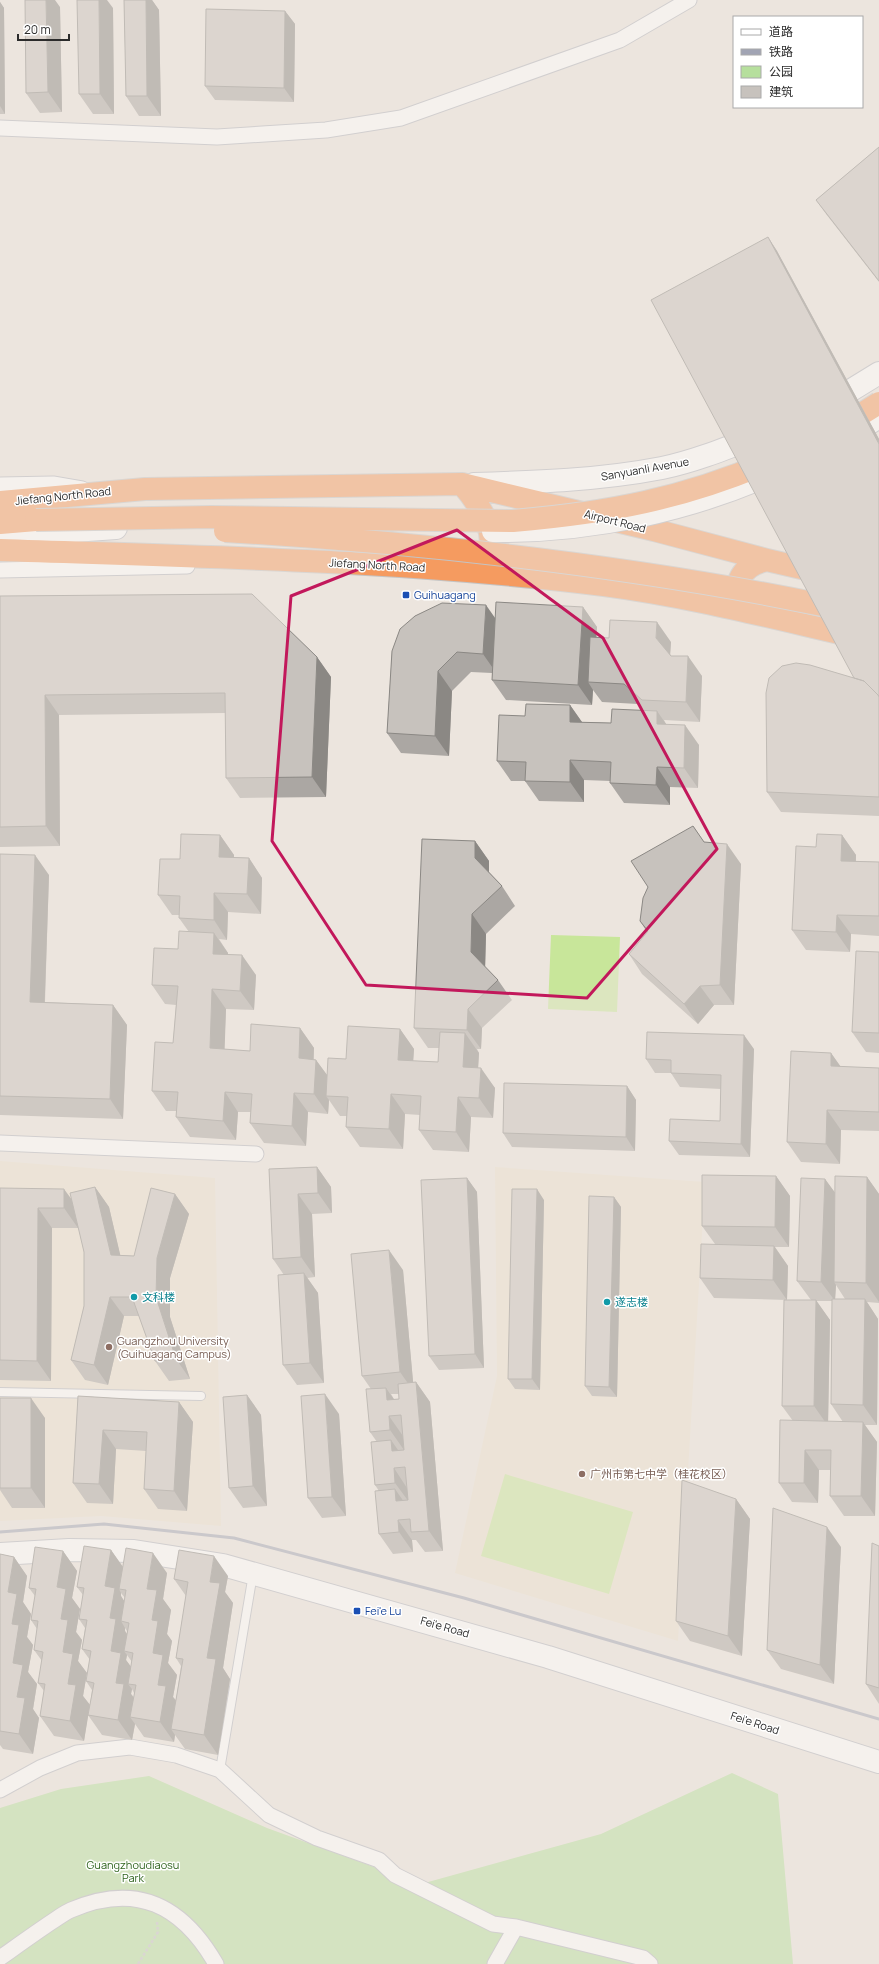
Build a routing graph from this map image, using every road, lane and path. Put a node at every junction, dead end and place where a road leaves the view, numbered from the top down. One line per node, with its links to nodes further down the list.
1 (689, 0): 2 (street)
2 (0, 128)
3 (879, 373): 5 (main road)
4 (879, 403): 7 (highway, bridge)
5 (808, 415)
6 (879, 417): 7 (main road, bridge)
7 (822, 443)
8 (787, 454): 9 (main road, Sanyuanli Avenue); 13 (highway, bridge); 15 (main road, bridge)
9 (462, 484): 11 (highway, Jiefang North Road); 17 (highway, Airport Road); 21 (highway)
10 (0, 485): 11 (street)
11 (99, 492): 12 (highway, Jiefang North Road)
12 (0, 502)
13 (36, 520): 14 (highway); 25 (highway, bridge)
14 (0, 523)
15 (0, 541)
16 (0, 550): 19 (highway, Jiefang North Road)
17 (767, 560): 23 (highway, Airport Road); 24 (highway)
18 (861, 562): 22 (main road)
19 (330, 563): 20 (street); 21 (highway, Jiefang North Road)
20 (0, 570)
21 (474, 571): 24 (highway, Jiefang North Road)
22 (879, 575)
23 (879, 586)
24 (751, 614): 26 (highway)
25 (879, 617)
26 (879, 642)
27 (0, 1143): 28 (street)
28 (256, 1154)
29 (0, 1392): 30 (lane)
30 (201, 1396)
31 (0, 1554): 32 (main road, Fei'e Road)
32 (254, 1574): 33 (main road, Fei'e Road); 34 (lane)
33 (879, 1762)
34 (220, 1770): 35 (street); 37 (street)
35 (0, 1790)
36 (154, 1904): 38 (street); 39 (path); 40 (street)
37 (516, 1928): 41 (street); 42 (street)
38 (0, 1958)
39 (138, 1964)
40 (216, 1964)
41 (495, 1964)
42 (650, 1964)

